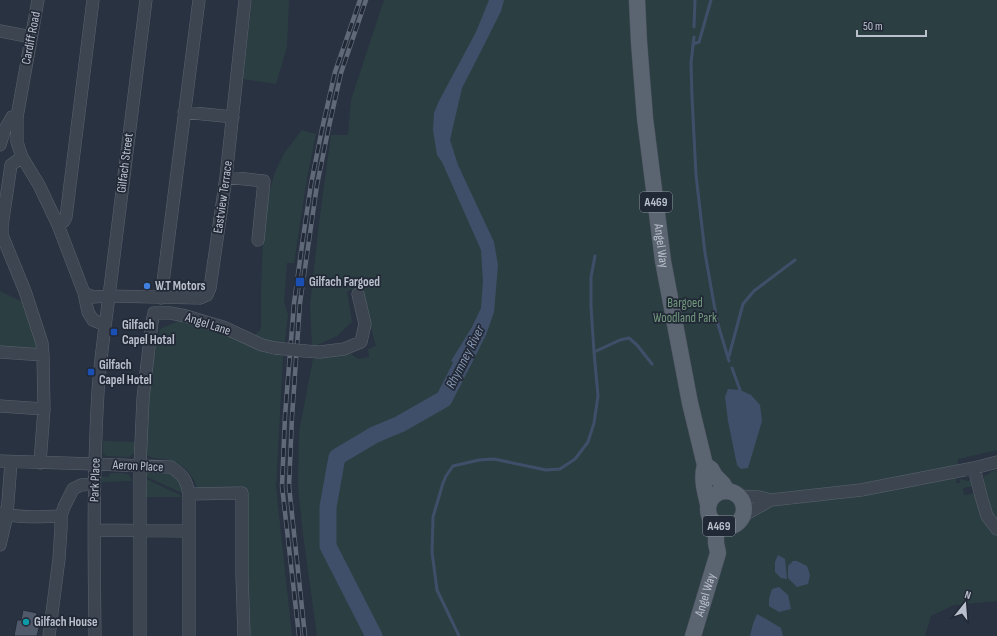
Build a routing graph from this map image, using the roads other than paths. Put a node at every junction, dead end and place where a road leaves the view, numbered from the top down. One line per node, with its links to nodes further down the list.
1 (38, 0): 8 (street, Cardiff Road)
2 (93, 0): 15 (street)
3 (146, 0): 19 (street, Gilfach Street)
4 (198, 0): 9 (street)
5 (245, 0): 11 (street, Eastview Terrace)
6 (637, 0): 30 (main road, Angel Way / A469)
7 (0, 30): 8 (street)
8 (31, 37): 10 (street, Cardiff Road)
9 (184, 112): 11 (street); 20 (street)
10 (17, 117): 12 (street); 13 (street, Cardiff Road)
11 (233, 118): 14 (street, Eastview Terrace)
12 (0, 145)
13 (22, 157): 15 (street, Cardiff Road); 23 (street)
14 (226, 177): 16 (street); 20 (street, Eastview Terrace)
15 (58, 225): 17 (street, Cardiff Road)
16 (258, 240)
17 (84, 293): 19 (street, Eastview Terrace); 21 (street, Cardiff Road)
18 (358, 294): 31 (street, Angel Lane, bridge)
19 (109, 296): 20 (street, Eastview Terrace); 21 (street, Gilfach Street)
20 (161, 298)
21 (105, 325): 29 (street, Park Place)
22 (0, 352): 23 (street)
23 (43, 355): 25 (street)
24 (0, 406): 25 (street)
25 (44, 409): 27 (street)
26 (6, 462): 27 (street, Aeron Place); 38 (street)
27 (40, 462): 29 (street, Aeron Place)
28 (997, 462): 32 (street)
29 (95, 464): 31 (street, Aeron Place); 33 (street, Park Place)
30 (705, 465): 34 (main road, Angel Way / A469); 37 (main road, Angel Way / A469)
31 (140, 466): 35 (street, Aeron Place); 44 (street)
32 (974, 468): 36 (street); 42 (street)
33 (94, 484): 39 (street); 43 (street, Park Place)
34 (733, 493): 36 (street); 37 (main road, A469); 40 (main road, A469)
35 (189, 494): 45 (street, Aeron Place); 52 (street)
36 (771, 500): 40 (street)
37 (708, 504): 41 (main road, A469)
38 (4, 514): 39 (street); 46 (street)
39 (60, 516): 48 (street)
40 (740, 520): 41 (main road, A469); 47 (main road, Angel Way / A469)
41 (716, 525): 47 (main road, Angel Way / A469)
42 (997, 529)
43 (94, 530): 44 (street); 49 (street, Park Place)
44 (139, 531): 45 (street); 50 (street)
45 (189, 531): 51 (street, Aeron Place)
46 (0, 545)
47 (718, 553): 53 (main road, Angel Way / A469)
48 (49, 636)
49 (95, 636)
50 (140, 636)
51 (189, 636)
52 (244, 636)
53 (693, 636)

